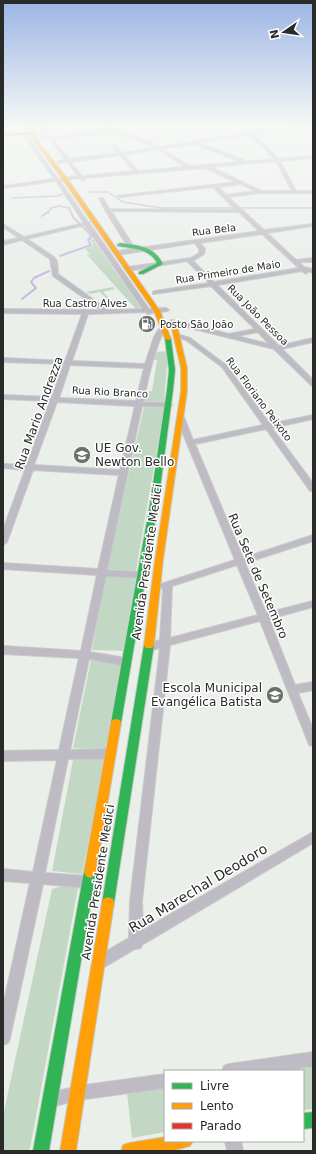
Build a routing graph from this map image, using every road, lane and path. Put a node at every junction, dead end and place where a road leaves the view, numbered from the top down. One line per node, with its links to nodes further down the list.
1 (69, 179): 4 (street); 6 (street); 16 (street); 24 (main road, Avenida Presidente Medici)
2 (231, 179): 5 (street)
3 (288, 179): 9 (street)
4 (84, 181)
5 (242, 184): 7 (street); 8 (street)
6 (3, 187)
7 (214, 187): 11 (street); 12 (street)
8 (260, 192): 9 (street); 12 (street)
9 (294, 192): 10 (street)
10 (313, 192)
11 (120, 196)
12 (226, 196): 15 (street)
13 (101, 199): 14 (street)
14 (107, 210): 15 (street); 24 (street)
15 (238, 210): 19 (street)
16 (88, 223): 20 (street); 36 (street)
17 (3, 225): 20 (street)
18 (313, 225): 19 (street, Rua Bela)
19 (263, 233): 21 (street, Rua Bela); 27 (street)
20 (23, 238): 22 (street); 38 (street)
21 (197, 242): 23 (street, Rua Bela); 25 (street)
22 (3, 243)
23 (147, 248): 24 (main road); 28 (main road)
24 (124, 249): 30 (main road, Avenida Presidente Medici)
25 (189, 260): 28 (street); 33 (street, Rua João Pessoa)
26 (313, 260): 27 (street, Rua Primeiro de Maio)
27 (297, 261): 29 (street)
28 (160, 264): 30 (main road)
29 (305, 269): 31 (street); 32 (street); 33 (street, Rua Primeiro de Maio)
30 (135, 270): 34 (main road, Avenida Presidente Medici); 36 (main road, Avenida Presidente Medici)
31 (313, 272)
32 (313, 278)
33 (213, 284): 34 (street, Rua Primeiro de Maio); 40 (street, Rua João Pessoa)
34 (155, 293): 36 (main road, Avenida Presidente Medici)
35 (3, 311): 37 (street, Rua Castro Alves)
36 (157, 311): 38 (street, Rua Castro Alves); 39 (main road, Avenida Presidente Medici)
37 (86, 312): 38 (street, Rua Castro Alves); 47 (street, Rua Mario Andrezza)
38 (107, 312)
39 (168, 323): 41 (main road, Avenida Presidente Medici); 42 (main road, Avenida Presidente Medici); 43 (street); 48 (street)
40 (260, 330): 43 (street); 45 (street, Rua João Pessoa)
41 (168, 336): 42 (main road); 50 (main road, Avenida Presidente Medici)
42 (177, 336): 51 (main road, Avenida Presidente Medici); 58 (street, Rua Floriano Peixoto)
43 (229, 336): 45 (street)
44 (313, 340): 45 (street)
45 (278, 348): 49 (street, Rua João Pessoa)
46 (3, 360): 47 (street)
47 (69, 363): 48 (street); 53 (street, Rua Mario Andrezza)
48 (148, 366): 54 (street)
49 (313, 384)
50 (170, 390): 51 (main road); 55 (main road, Avenida Presidente Medici)
51 (184, 391): 57 (main road, Avenida Presidente Medici)
52 (3, 397): 53 (street, Rua Rio Branco)
53 (55, 400): 54 (street, Rua Rio Branco); 61 (street, Rua Mario Andrezza)
54 (139, 404): 55 (street, Rua Rio Branco); 62 (street)
55 (168, 405): 69 (main road, Avenida Presidente Medici)
56 (313, 418): 58 (street)
57 (180, 419): 59 (street, Rua Sete de Setembro); 71 (main road, Avenida Presidente Medici)
58 (269, 427): 59 (street); 63 (street, Rua Floriano Peixoto)
59 (190, 443): 66 (street, Rua Sete de Setembro)
60 (3, 466): 61 (street)
61 (31, 468): 62 (street); 65 (street, Rua Mario Andrezza)
62 (125, 473): 68 (street)
63 (313, 489)
64 (313, 538): 66 (street)
65 (3, 542)
66 (240, 563): 70 (street); 73 (street, Rua Sete de Setembro)
67 (3, 566): 68 (street)
68 (101, 572): 69 (street); 77 (street)
69 (140, 574): 78 (main road, Avenida Presidente Medici)
70 (168, 585): 71 (street); 74 (street)
71 (155, 589): 75 (main road, Avenida Presidente Medici)
72 (313, 604): 73 (street)
73 (263, 617): 74 (street); 81 (street, Rua Sete de Setembro)
74 (165, 643): 75 (street); 90 (street)
75 (149, 647): 80 (main road, Avenida Presidente Medici)
76 (3, 650): 77 (street)
77 (85, 656): 78 (street); 85 (street)
78 (126, 662): 80 (main road, Avenida Presidente Medici)
79 (313, 686): 81 (street)
80 (132, 688): 83 (main road, Avenida Presidente Medici); 91 (main road, Avenida Presidente Medici)
81 (292, 690): 82 (street, Rua Sete de Setembro)
82 (313, 742)
83 (110, 754): 85 (street); 89 (main road, Avenida Presidente Medici)
84 (3, 756): 85 (street)
85 (64, 756): 88 (street)
86 (313, 837): 90 (street, Rua Marechal Deodoro)
87 (3, 875): 88 (street)
88 (39, 878): 89 (street); 92 (street)
89 (87, 882): 97 (main road, Avenida Presidente Medici)
90 (136, 943): 91 (street, Rua Marechal Deodoro)
91 (98, 964): 96 (main road, Avenida Presidente Medici)
92 (3, 1038)
93 (313, 1059): 94 (street)
94 (236, 1070)
95 (164, 1081): 96 (street)
96 (78, 1093): 97 (street); 100 (main road, Avenida Presidente Medici)
97 (50, 1100): 99 (main road, Avenida Presidente Medici)
98 (179, 1142): 101 (main road)
99 (41, 1151)
100 (68, 1151)
101 (129, 1151)

